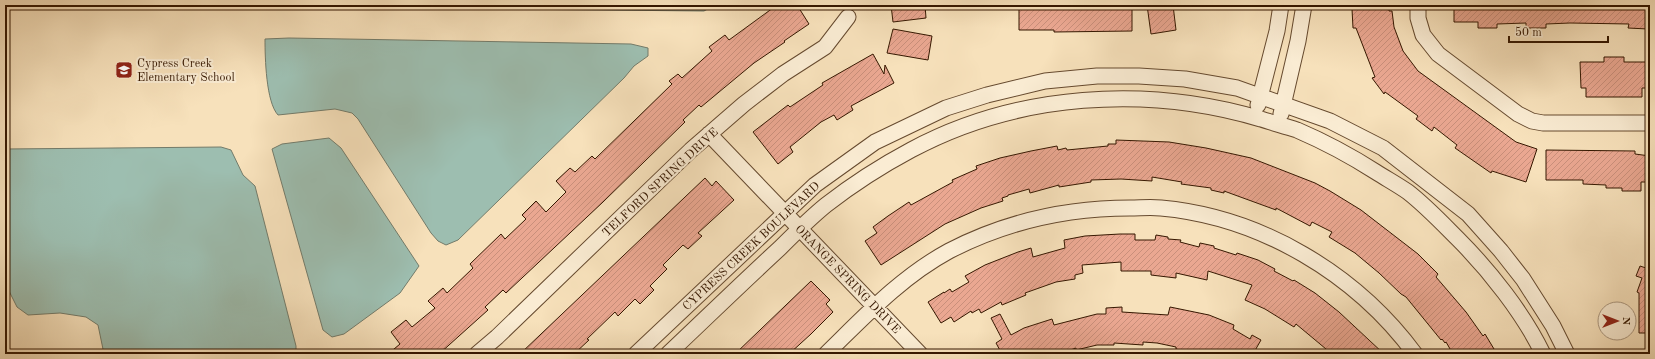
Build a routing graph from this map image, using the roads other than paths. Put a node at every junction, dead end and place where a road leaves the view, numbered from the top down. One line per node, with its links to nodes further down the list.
1 (1281, 5): 5 (street)
2 (1304, 5): 6 (street)
3 (1418, 5): 8 (street)
4 (848, 17): 10 (street, TELFORD SPRING DRIVE)
5 (1260, 96): 6 (street, CYPRESS CREEK BOULEVARD); 7 (street); 11 (street, CYPRESS CREEK BOULEVARD)
6 (1283, 104): 9 (street); 21 (street, CYPRESS CREEK BOULEVARD)
7 (1255, 118): 9 (street, CYPRESS CREEK BOULEVARD); 12 (street, CYPRESS CREEK BOULEVARD)
8 (1650, 122)
9 (1278, 124): 20 (street, CYPRESS CREEK BOULEVARD)
10 (709, 134): 11 (street, ORANGE SPRING DRIVE); 14 (street, TELFORD SPRING DRIVE)
11 (785, 213): 12 (street, ORANGE SPRING DRIVE); 15 (street, CYPRESS CREEK BOULEVARD)
12 (800, 229): 13 (street, ORANGE SPRING DRIVE); 16 (street, CYPRESS CREEK BOULEVARD)
13 (875, 307): 17 (street); 18 (street, ORANGE SPRING DRIVE); 19 (street)
14 (477, 354)
15 (636, 354)
16 (668, 354)
17 (826, 354)
18 (920, 354)
19 (1415, 354)
20 (1542, 354)
21 (1567, 354)

